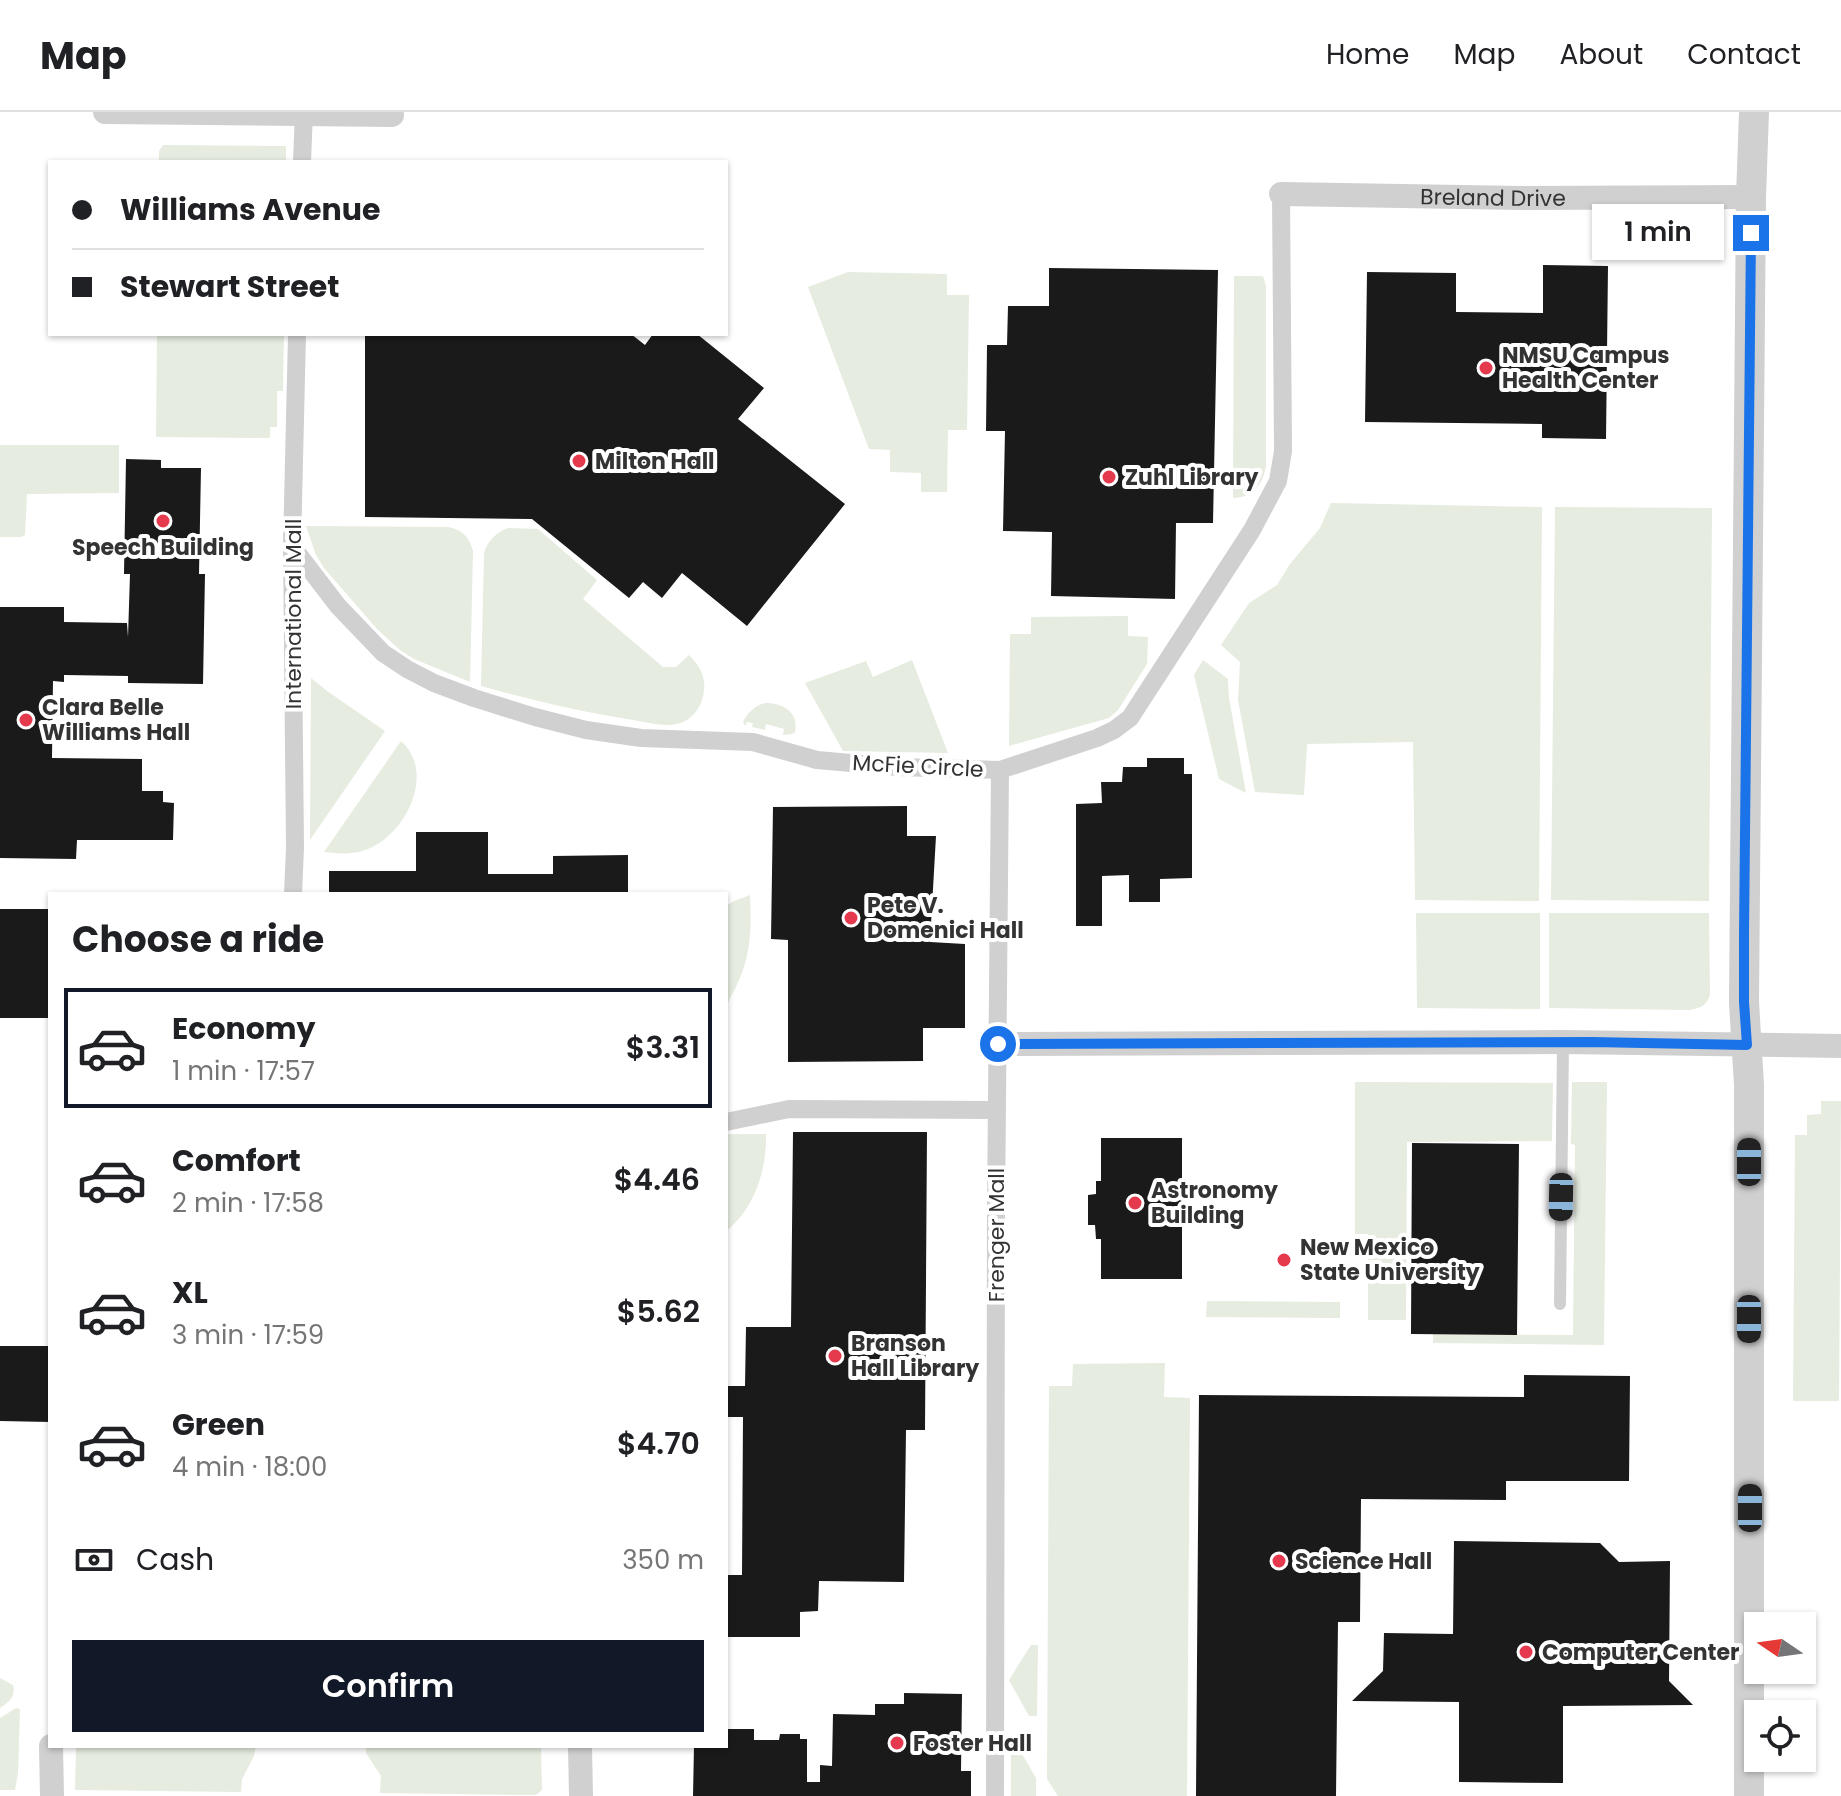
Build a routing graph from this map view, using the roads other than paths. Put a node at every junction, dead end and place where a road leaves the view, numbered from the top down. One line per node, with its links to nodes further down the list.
1 (105, 112): 3 (street)
2 (1754, 112): 7 (street)
3 (304, 113): 4 (street); 5 (street)
4 (392, 115)
5 (302, 160)
6 (1281, 194): 7 (street, Breland Drive); 10 (street, McFie Circle)
7 (1751, 197): 14 (street)
8 (297, 336): 9 (street, International Mall)
9 (292, 546): 10 (street, McFie Circle); 11 (street, International Mall)
10 (1000, 770): 13 (street, Frenger Mall)
11 (293, 892)
12 (1563, 1042): 13 (street); 14 (street); 18 (lane)
13 (998, 1044): 16 (street, Frenger Mall)
14 (1747, 1045): 15 (street); 24 (street)
15 (1841, 1046)
16 (997, 1110): 17 (street); 23 (street, Frenger Mall)
17 (728, 1122)
18 (1560, 1304)
19 (51, 1748): 21 (street)
20 (580, 1748): 22 (street)
21 (52, 1796)
22 (581, 1796)
23 (995, 1796)
24 (1749, 1796)

